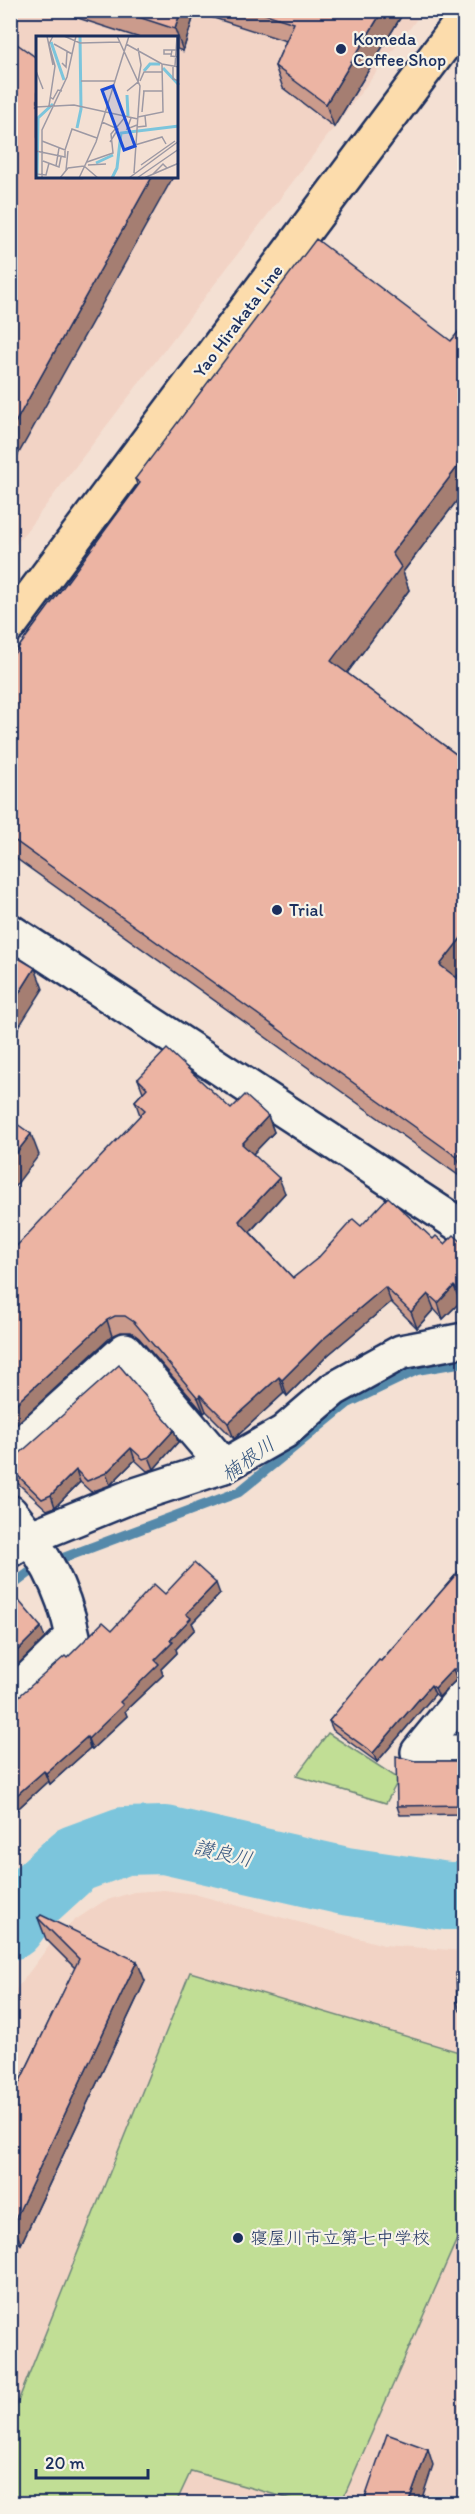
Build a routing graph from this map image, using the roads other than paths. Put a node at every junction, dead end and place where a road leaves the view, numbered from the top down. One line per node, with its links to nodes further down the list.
1 (465, 18): 2 (main road, Yao Hirakata Line)
2 (10, 625)
3 (10, 931): 4 (street)
4 (465, 1228)
5 (465, 1340): 7 (street)
6 (10, 1454): 7 (street)
7 (224, 1466): 9 (street)
8 (10, 1512): 9 (street)
9 (27, 1546): 10 (street)
10 (10, 1696)
11 (465, 1696): 12 (street)
12 (465, 1752)

